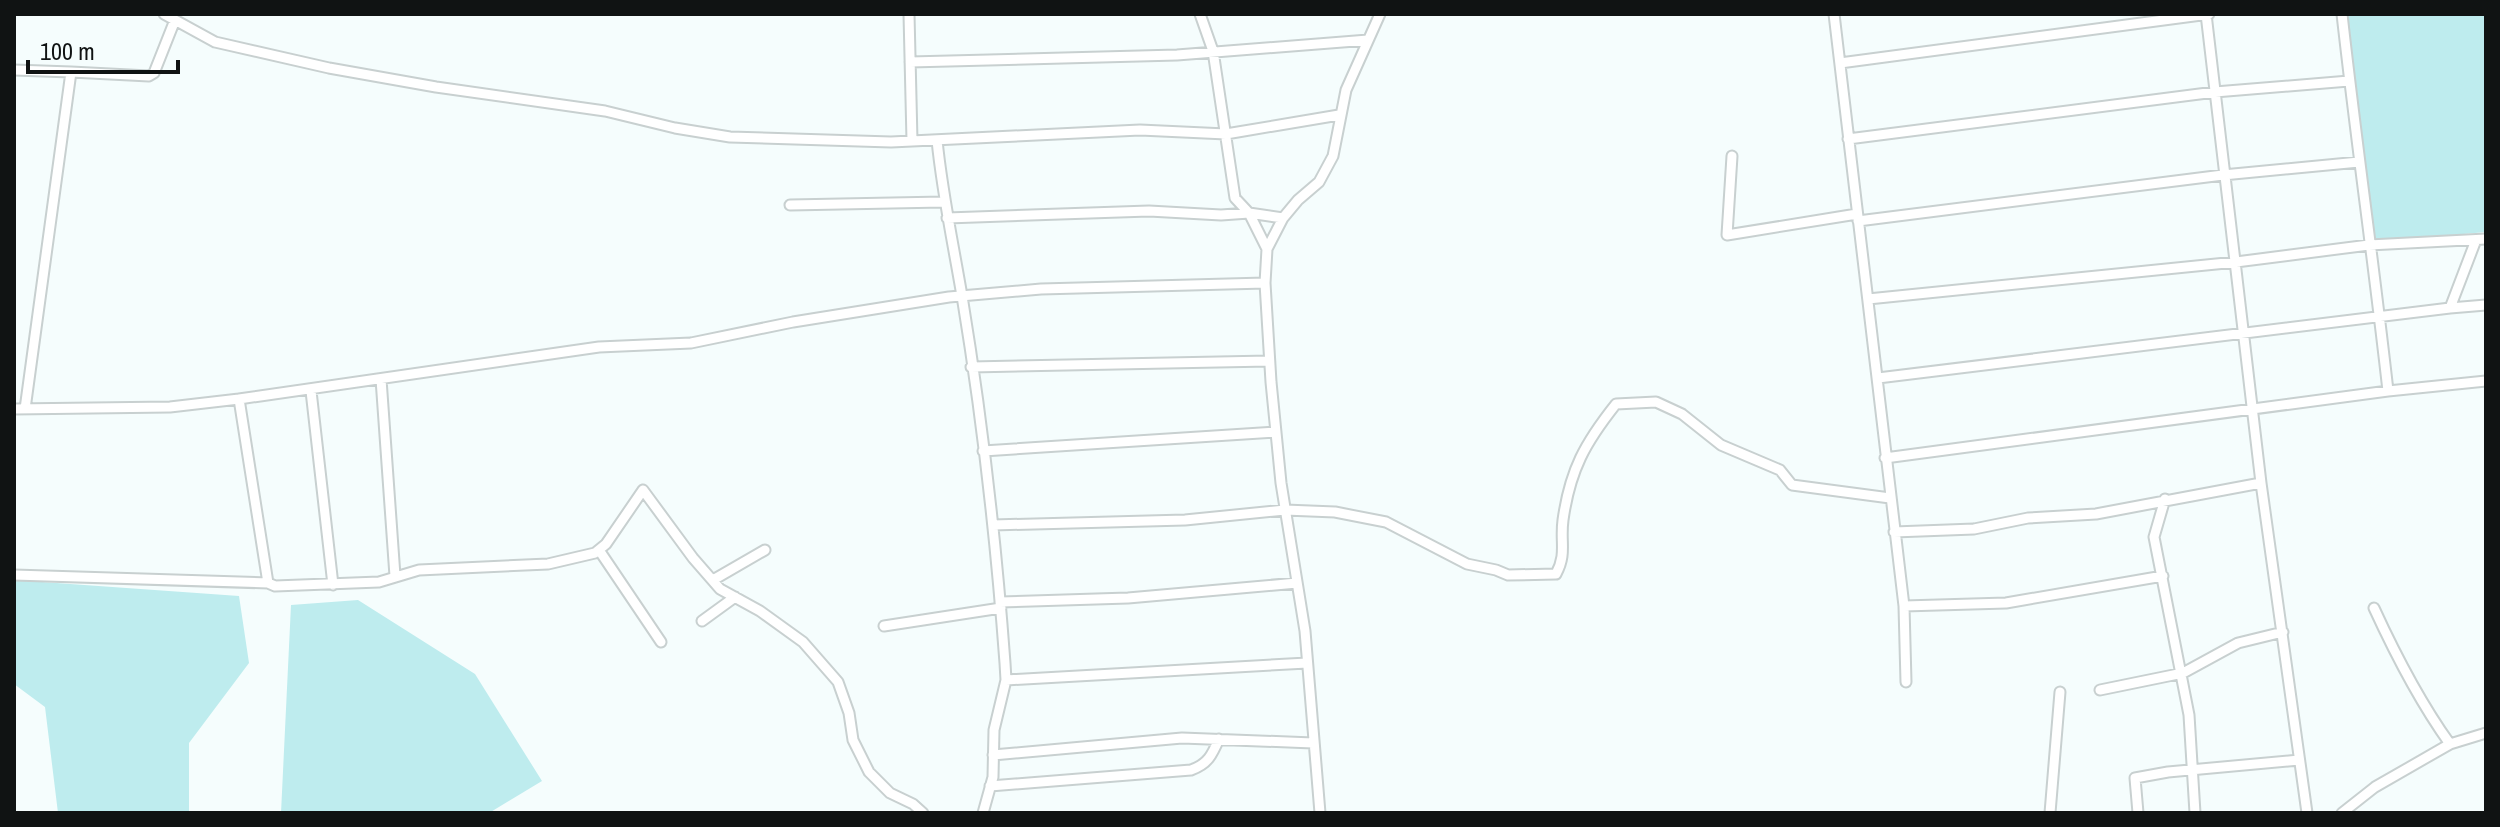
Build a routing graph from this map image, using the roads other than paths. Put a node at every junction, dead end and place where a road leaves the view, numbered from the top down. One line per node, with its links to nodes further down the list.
1 (164, 14): 9 (street)
2 (909, 14): 12 (street)
3 (1200, 14): 11 (street)
4 (1380, 14): 10 (street)
5 (1834, 14): 13 (street)
6 (2206, 14): 7 (street); 13 (street); 17 (street)
7 (2212, 14)
8 (2342, 14): 16 (street)
9 (175, 20): 15 (street); 22 (street)
10 (1368, 40): 11 (street); 18 (street)
11 (1213, 51): 12 (street); 19 (street)
12 (910, 62): 22 (street)
13 (1840, 63): 20 (street)
14 (14, 70): 15 (street)
15 (71, 72): 51 (street)
16 (2349, 81): 17 (street); 24 (street)
17 (2215, 92): 20 (street); 25 (street)
18 (1339, 115): 19 (street); 30 (street)
19 (1226, 134): 21 (street); 28 (street)
20 (1848, 139): 31 (street)
21 (937, 140): 22 (street); 26 (street)
22 (912, 141)
23 (1732, 156): 31 (street)
24 (2359, 162): 25 (street); 33 (street)
25 (2223, 175): 31 (street); 35 (street)
26 (943, 202): 27 (street); 29 (street)
27 (790, 205)
28 (1249, 213): 29 (street); 30 (street); 34 (street)
29 (947, 218): 37 (street)
30 (1283, 218): 34 (street)
31 (1857, 218): 38 (street)
32 (2481, 239): 33 (street); 40 (street)
33 (2369, 245): 35 (street); 41 (street)
34 (1267, 249): 36 (street)
35 (2236, 262): 38 (street); 42 (street)
36 (1265, 283): 37 (street); 43 (street)
37 (962, 296): 44 (street); 46 (street)
38 (1868, 299): 45 (street)
39 (2486, 305): 40 (street)
40 (2450, 308): 41 (street)
41 (2381, 316): 42 (street); 49 (street)
42 (2242, 332): 45 (street); 52 (street)
43 (1269, 361): 44 (street); 53 (street)
44 (971, 367): 54 (street)
45 (1878, 378): 55 (street)
46 (381, 379): 48 (street); 65 (street)
47 (2486, 381): 49 (street)
48 (311, 391): 50 (street); 70 (street)
49 (2388, 391): 52 (street)
50 (239, 399): 51 (street); 68 (street)
51 (19, 409)
52 (2253, 409): 55 (street); 56 (street)
53 (1276, 432): 54 (street); 59 (street)
54 (983, 451): 60 (street)
55 (1885, 458): 57 (street)
56 (2261, 483): 58 (street); 77 (street)
57 (1890, 498): 59 (street); 61 (street)
58 (2165, 499): 61 (street); 66 (street)
59 (1285, 510): 60 (street); 69 (street)
60 (993, 525): 72 (street)
61 (1894, 532): 73 (street)
62 (599, 550): 65 (street); 67 (street); 78 (street)
63 (765, 550): 67 (street)
64 (14, 575): 68 (street)
65 (395, 576): 70 (street)
66 (2163, 576): 73 (street); 80 (street)
67 (713, 580): 71 (street)
68 (268, 583): 70 (street)
69 (1297, 583): 72 (street); 79 (street)
70 (333, 585)
71 (735, 597): 75 (street); 93 (street)
72 (1000, 605): 76 (street); 81 (street)
73 (1904, 606): 82 (street)
74 (2374, 608): 88 (street)
75 (702, 621)
76 (884, 626)
77 (2283, 632): 80 (street); 90 (street)
78 (661, 642)
79 (1307, 663): 81 (street); 87 (street)
80 (2183, 673): 83 (street); 91 (street)
81 (1006, 680): 89 (street)
82 (1906, 682)
83 (2100, 690)
84 (2060, 692): 96 (street)
85 (2486, 733): 88 (street)
86 (1219, 739): 87 (street); 89 (street); 92 (street)
87 (1313, 743): 95 (street)
88 (2450, 744): 100 (street)
89 (993, 755): 92 (street)
90 (2299, 760): 91 (street); 99 (street)
91 (2193, 771): 97 (street); 98 (street)
92 (990, 786): 94 (street)
93 (923, 813)
94 (983, 813)
95 (1320, 813)
96 (2050, 813)
97 (2138, 813)
98 (2195, 813)
99 (2307, 813)
100 (2342, 813)

